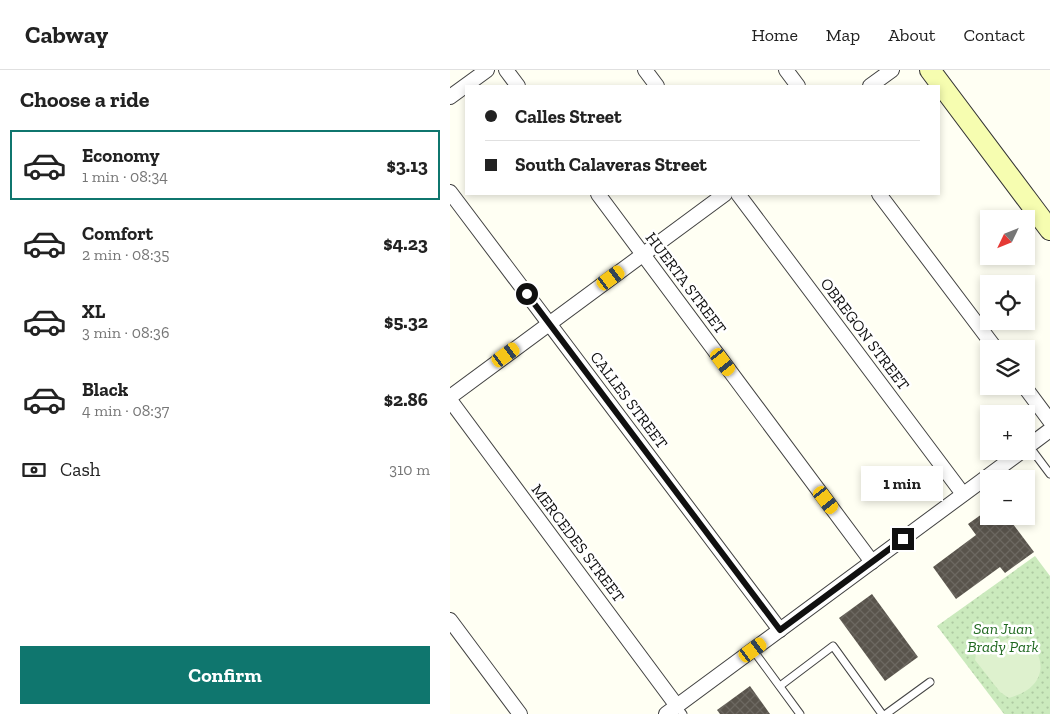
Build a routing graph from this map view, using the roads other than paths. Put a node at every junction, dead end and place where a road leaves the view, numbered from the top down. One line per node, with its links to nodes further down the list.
1 (487, 70): 7 (street)
2 (506, 70): 8 (street)
3 (645, 70): 9 (street)
4 (786, 70): 10 (street)
5 (892, 70): 11 (street)
6 (930, 70): 19 (street)
7 (466, 85)
8 (517, 85)
9 (656, 85)
10 (797, 85)
11 (871, 85)
12 (465, 86): 13 (street)
13 (450, 97)
14 (450, 192): 21 (street, CALLES STREET)
15 (599, 195): 20 (street, HUERTA STREET)
16 (724, 195): 20 (street)
17 (739, 195): 31 (street, OBREGON STREET)
18 (880, 195): 22 (street)
19 (1050, 230)
20 (643, 255): 21 (street); 32 (street, HUERTA STREET)
21 (549, 324): 24 (street); 34 (street, CALLES STREET)
22 (989, 340)
23 (1031, 395): 25 (street)
24 (450, 398): 38 (street, MERCEDES STREET)
25 (1050, 421)
26 (1050, 430): 27 (street)
27 (1035, 441)
28 (1035, 458): 30 (lane)
29 (1010, 460): 31 (street)
30 (1050, 474)
31 (963, 494): 32 (street)
32 (872, 562): 34 (street)
33 (450, 620): 39 (street)
34 (780, 630): 35 (street)
35 (753, 650): 37 (lane); 38 (street)
36 (930, 682): 41 (lane)
37 (780, 686): 40 (lane); 41 (lane)
38 (676, 711)
39 (520, 714)
40 (800, 714)
41 (884, 714)

